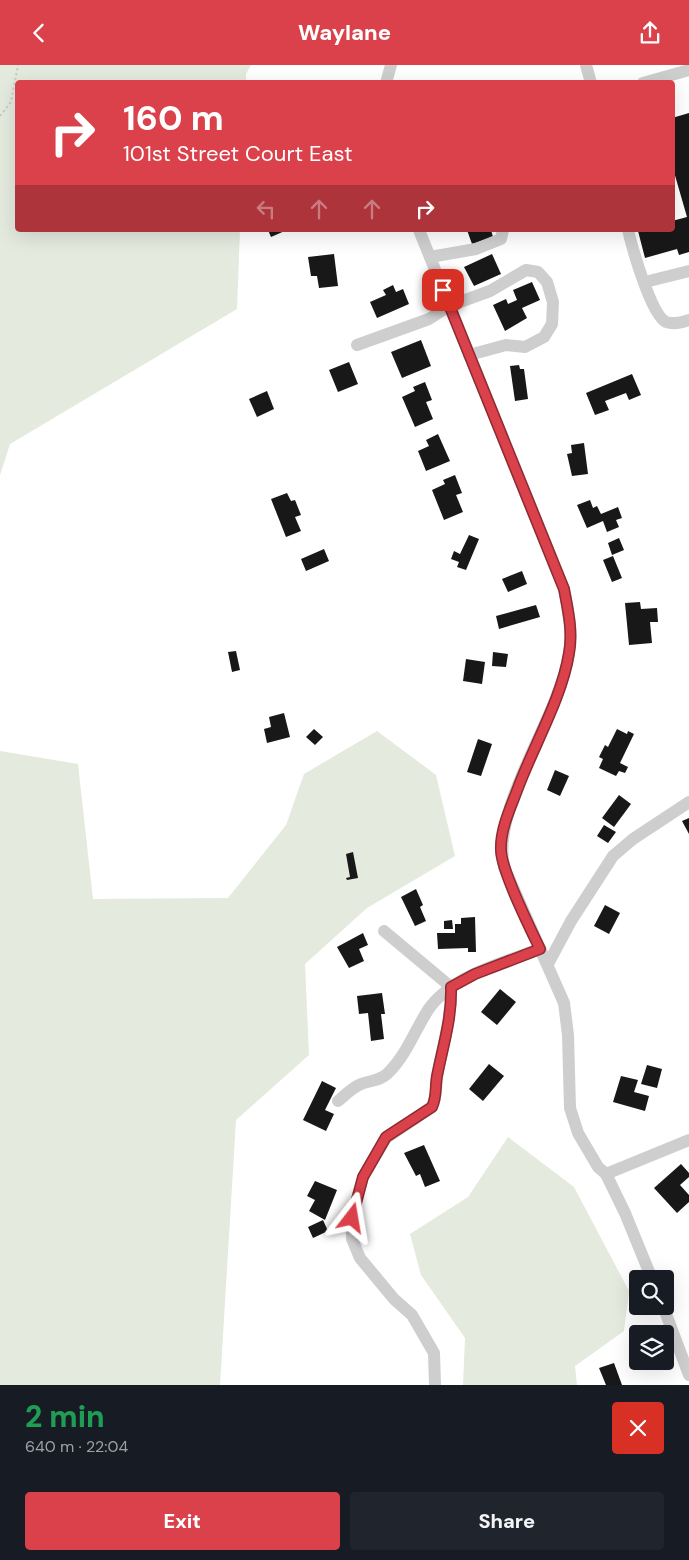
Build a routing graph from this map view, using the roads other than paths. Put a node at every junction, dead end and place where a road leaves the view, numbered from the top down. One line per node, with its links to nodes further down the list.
1 (392, 65): 4 (street)
2 (586, 65): 5 (street)
3 (689, 70): 6 (street)
4 (387, 80)
5 (591, 80)
6 (654, 80)
7 (420, 232): 10 (street)
8 (503, 232): 10 (street)
9 (628, 232): 12 (street)
10 (430, 257): 13 (street)
11 (689, 271): 12 (street)
12 (645, 282): 14 (street)
13 (450, 306): 15 (street); 16 (street); 16 (street)
14 (689, 320)
15 (357, 345)
16 (469, 355): 19 (street)
17 (689, 802): 20 (street)
18 (384, 931): 21 (street)
19 (540, 949): 20 (street); 21 (street)
20 (548, 964): 24 (street)
21 (451, 987): 22 (street); 28 (street)
22 (338, 1101)
23 (689, 1140): 24 (street)
24 (606, 1174): 25 (street)
25 (648, 1270)
26 (666, 1315): 27 (street)
27 (689, 1375)
28 (435, 1385)

